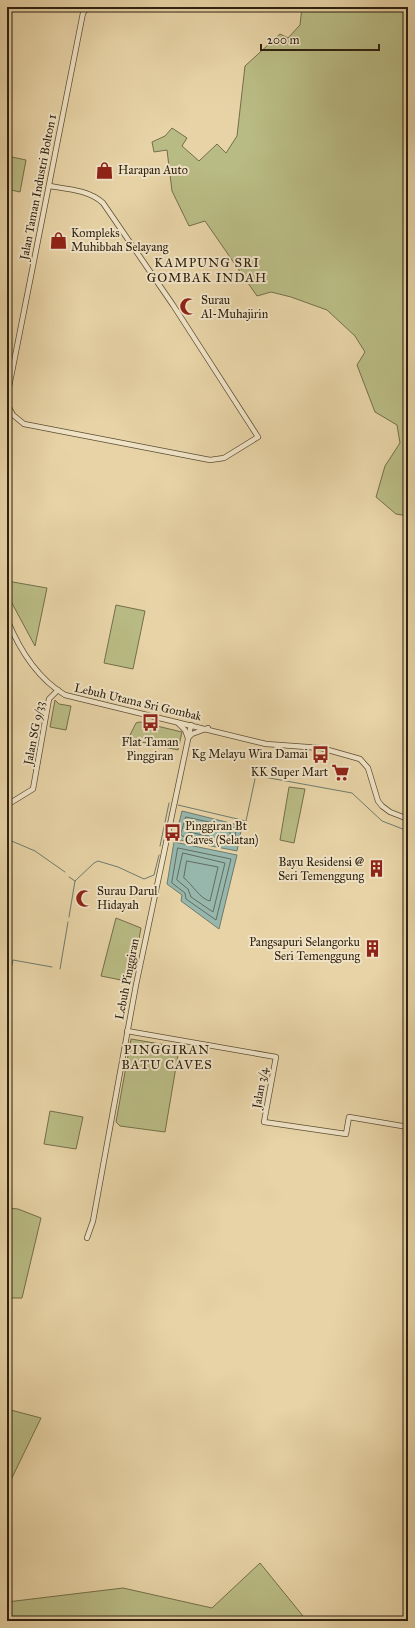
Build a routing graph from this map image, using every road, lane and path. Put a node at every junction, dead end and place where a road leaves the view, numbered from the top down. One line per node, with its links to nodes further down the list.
1 (88, 7): 2 (street, Jalan Taman Industri Bolton 1)
2 (49, 186): 3 (street, Jalan Taman Industri Bolton 1); 4 (street)
3 (7, 396)
4 (7, 404)
5 (7, 619): 7 (street, Lebuh Utama Sri Gombak)
6 (7, 623): 7 (street, Lebuh Utama Sri Gombak)
7 (11, 630): 8 (street, Lebuh Utama Sri Gombak)
8 (58, 690): 9 (street, Lebuh Utama Sri Gombak); 13 (street, Jalan SG 9/33)
9 (176, 722): 10 (street, Lebuh Utama Sri Gombak); 12 (street)
10 (191, 725): 11 (street, Lebuh Utama Sri Gombak); 12 (street, Lebuh Pinggiran)
11 (208, 728): 12 (street); 14 (street, Lebuh Utama Sri Gombak)
12 (188, 738): 15 (street, Lebuh Pinggiran)
13 (7, 805)
14 (408, 819)
15 (128, 1031): 16 (street, Jalan 3/4); 17 (street, Lebuh Pinggiran)
16 (408, 1127)
17 (87, 1238)

